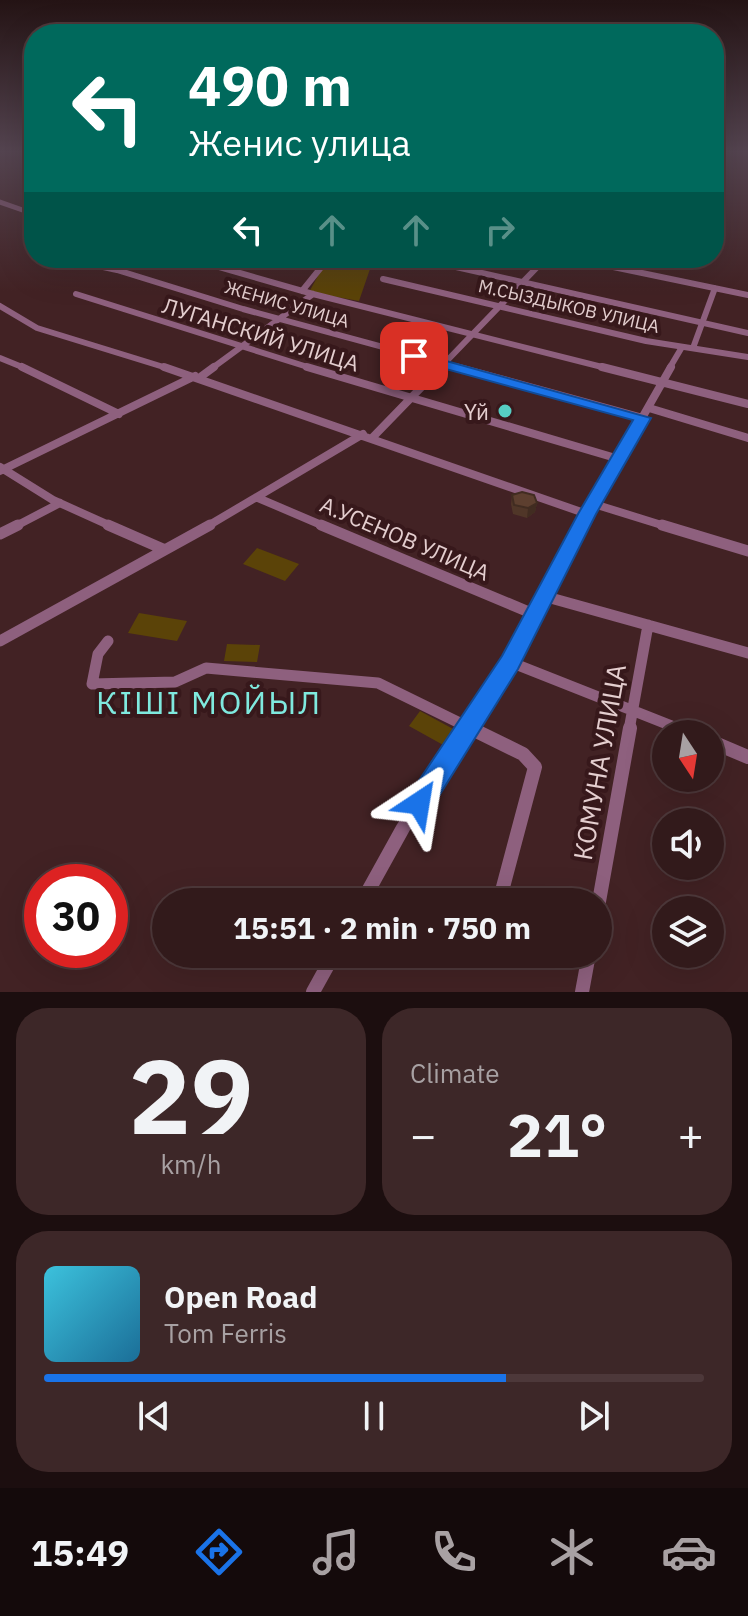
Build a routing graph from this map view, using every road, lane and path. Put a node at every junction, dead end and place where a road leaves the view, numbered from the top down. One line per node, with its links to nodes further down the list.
1 (0, 202): 2 (street)
2 (24, 210)
3 (108, 268): 18 (street, ЖЕНИС УЛИЦА)
4 (223, 268): 12 (street)
5 (321, 268): 12 (street)
6 (460, 268): 10 (street)
7 (536, 268): 10 (street)
8 (618, 268): 11 (street)
9 (383, 279): 17 (street, М.СЫЗДЫКОВ УЛИЦА)
10 (522, 282): 17 (street); 19 (street)
11 (715, 288): 15 (street); 19 (street)
12 (302, 291): 14 (street)
13 (76, 294): 22 (street, ЛУГАНСКИЙ УЛИЦА)
14 (313, 294): 18 (street); 20 (street)
15 (748, 295)
16 (0, 306): 27 (street)
17 (499, 307): 20 (street); 23 (street, М.СЫЗДЫКОВ УЛИЦА)
18 (280, 318): 22 (street); 26 (street, ЖЕНИС УЛИЦА)
19 (702, 323): 21 (street); 23 (street)
20 (471, 333): 26 (street); 28 (street)
21 (748, 333)
22 (239, 347): 27 (street); 29 (street, ЛУГАНСКИЙ УЛИЦА)
23 (688, 348): 24 (street, М.СЫЗДЫКОВ УЛИЦА); 28 (street)
24 (748, 357)
25 (0, 358): 32 (street)
26 (441, 364): 29 (street); 31 (street, ЖЕНИС УЛИЦА)
27 (197, 377): 32 (street); 33 (street)
28 (663, 382): 30 (street); 31 (street)
29 (413, 399): 33 (street); 35 (street, ЛУГАНСКИЙ УЛИЦА)
30 (748, 404)
31 (646, 413): 34 (street, ЖЕНИС УЛИЦА); 35 (street)
32 (119, 414): 36 (street)
33 (368, 436): 37 (street); 39 (street)
34 (748, 438)
35 (619, 459): 39 (street)
36 (1, 469): 38 (street)
37 (258, 498): 41 (street); 44 (street, А.УСЕНОВ УЛИЦА)
38 (60, 503): 40 (street); 41 (street)
39 (591, 509): 42 (street); 43 (street)
40 (0, 534)
41 (163, 549): 46 (street)
42 (748, 551)
43 (547, 597): 44 (street); 45 (street)
44 (536, 615): 49 (street)
45 (648, 625): 48 (street); 50 (street, КОМУНА УЛИЦА)
46 (0, 641)
47 (108, 641): 52 (street)
48 (748, 653)
49 (510, 662): 50 (street); 52 (street)
50 (632, 709): 51 (street); 57 (street, КОМУНА УЛИЦА)
51 (658, 720)
52 (468, 727): 55 (street); 56 (street)
53 (724, 747): 54 (street)
54 (748, 757)
55 (370, 888)
56 (503, 888)
57 (601, 888)
58 (326, 968): 60 (street)
59 (586, 968): 61 (street)
60 (313, 992)
61 (582, 992)

